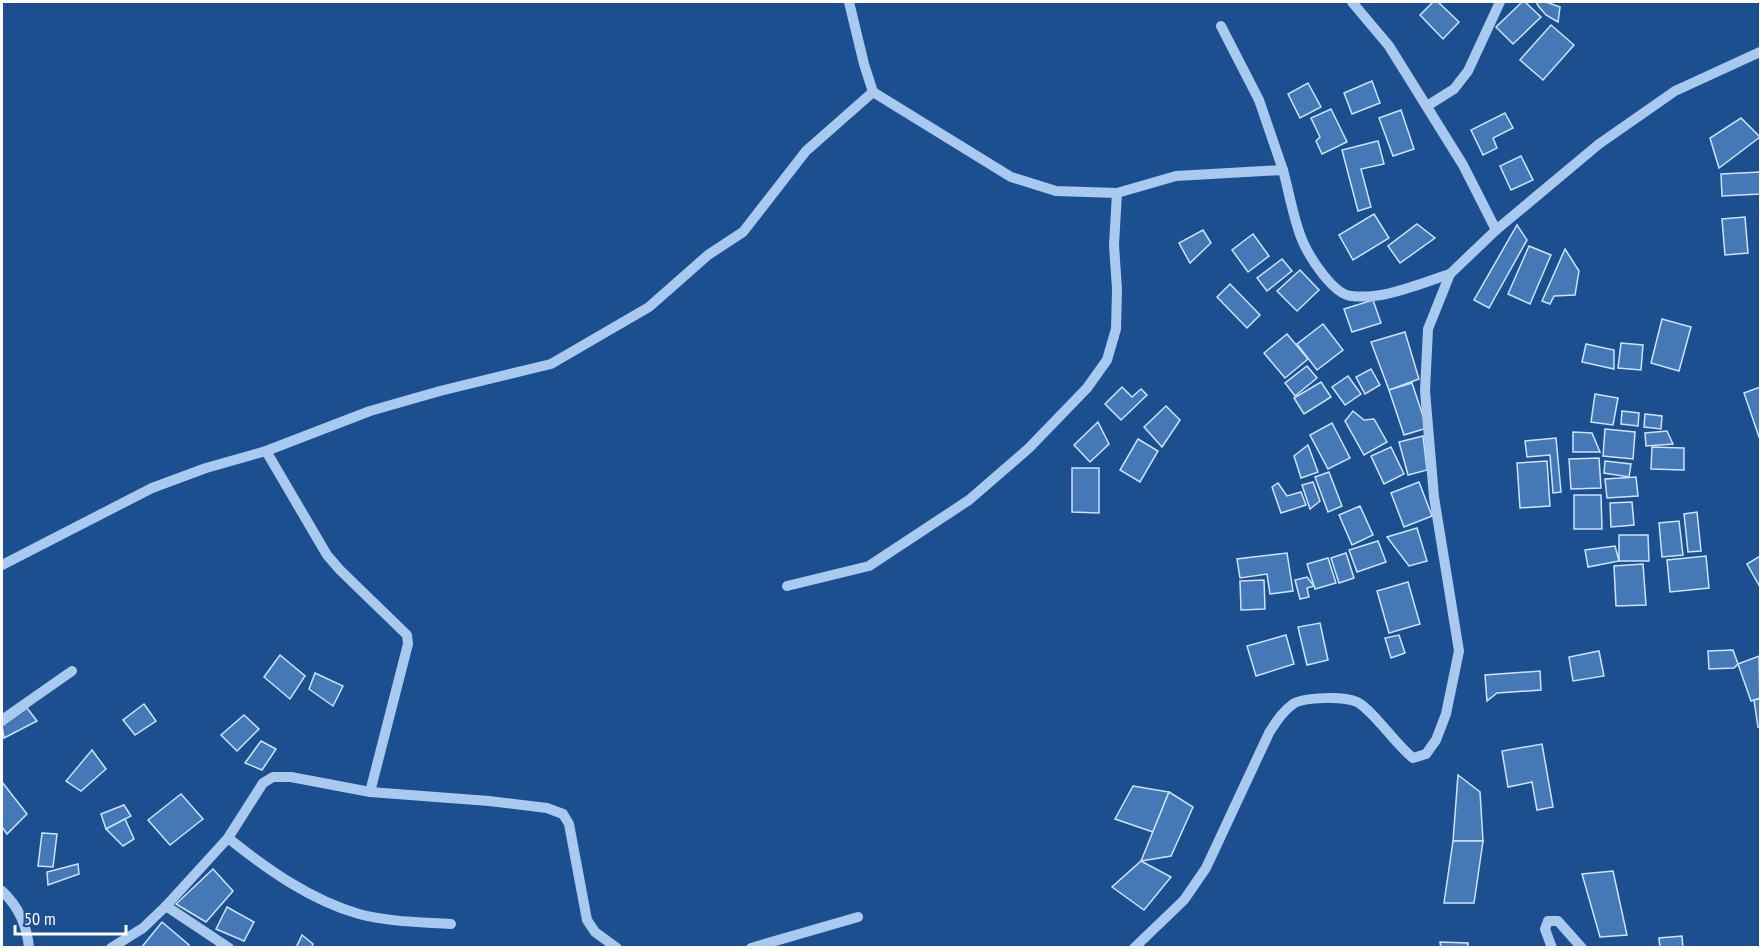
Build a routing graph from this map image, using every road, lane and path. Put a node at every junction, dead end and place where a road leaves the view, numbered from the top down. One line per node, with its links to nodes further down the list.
1 (849, 2): 6 (street)
2 (1352, 2): 7 (street)
3 (1500, 2): 7 (street)
4 (1221, 26): 8 (street)
5 (1761, 51): 10 (street)
6 (873, 92): 9 (street); 12 (street)
7 (1427, 106): 10 (street)
8 (1283, 170): 9 (street); 11 (street)
9 (1117, 193): 14 (street)
10 (1496, 230): 11 (street)
11 (1449, 274): 28 (street)
12 (266, 451): 13 (street); 17 (street)
13 (2, 565)
14 (787, 586)
15 (72, 670): 16 (street)
16 (2, 720)
17 (370, 792): 18 (street); 26 (street)
18 (228, 838): 20 (street); 22 (street)
19 (2, 891): 23 (street)
20 (166, 906): 24 (street); 25 (street)
21 (858, 917): 27 (street)
22 (451, 924)
23 (29, 948)
24 (111, 948)
25 (229, 948)
26 (617, 948)
27 (751, 948)
28 (1134, 948)
29 (1552, 948): 30 (street)
30 (1582, 948)

